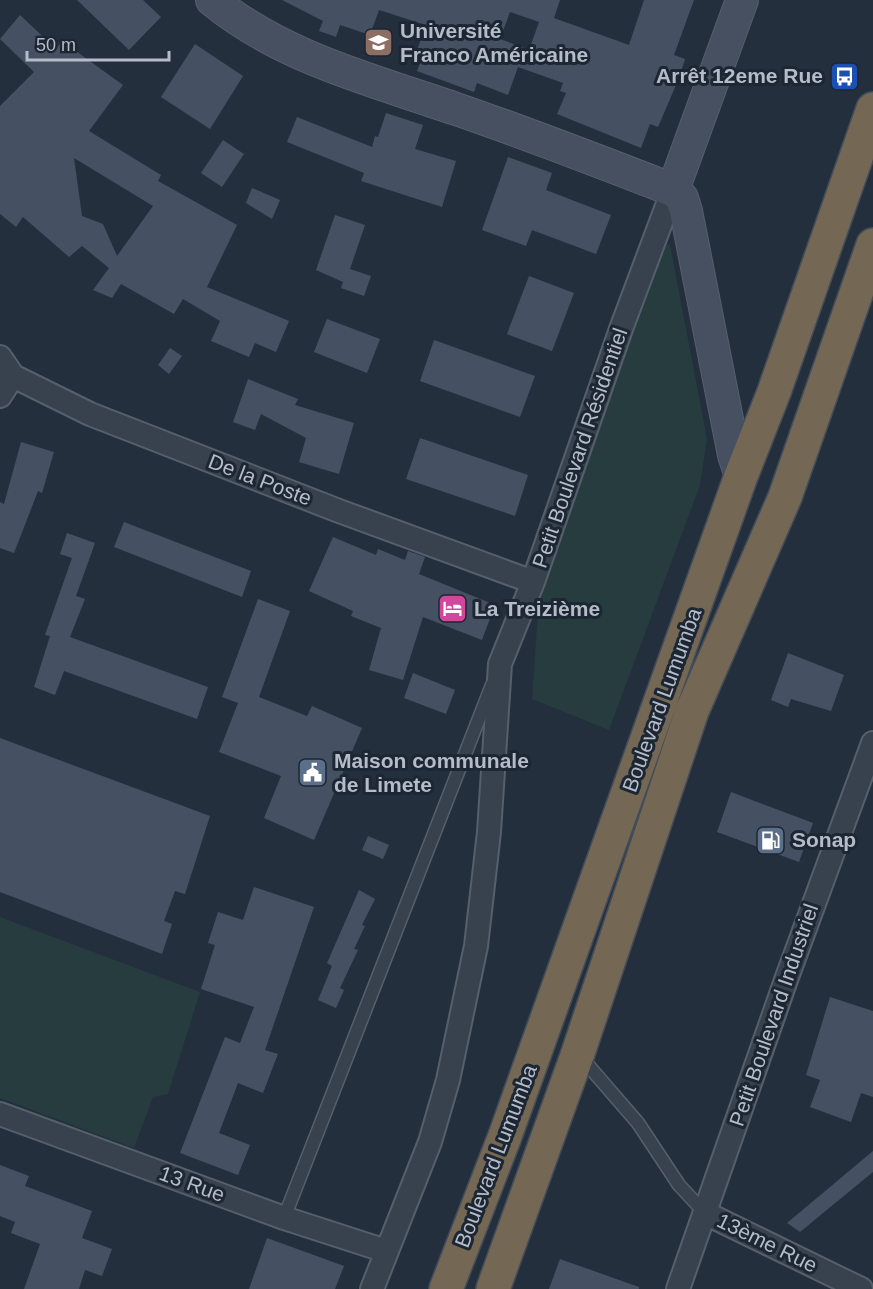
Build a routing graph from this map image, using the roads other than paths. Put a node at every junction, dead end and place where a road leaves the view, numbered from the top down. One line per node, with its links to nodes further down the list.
1 (212, 0): 4 (street)
2 (742, 0): 4 (street, Petit Boulevard Résidentiel)
3 (873, 109): 9 (highway, Boulevard Lumumba)
4 (673, 190): 9 (street); 10 (street, Petit Boulevard Résidentiel)
5 (873, 244): 14 (highway, Boulevard Lumumba)
6 (0, 357): 7 (street, De la Poste)
7 (13, 376): 8 (street); 10 (street, De la Poste)
8 (0, 396)
9 (741, 476): 20 (highway, Boulevard Lumumba)
10 (533, 582): 11 (street, Petit Boulevard Résidentiel)
11 (500, 664): 17 (lane); 18 (street, Petit Boulevard Résidentiel)
12 (873, 742): 13 (street, Petit Boulevard Industriel)
13 (869, 767): 16 (street, Petit Boulevard Industriel)
14 (578, 1053): 16 (lane); 21 (highway, Boulevard Lumumba)
15 (0, 1114): 17 (street, 13 Rue)
16 (705, 1213): 22 (street, Petit Boulevard Industriel); 23 (street, 13ème Rue)
17 (284, 1218): 18 (street, 13 Rue)
18 (386, 1251): 19 (street, Petit Boulevard Résidentiel)
19 (372, 1289)
20 (446, 1289)
21 (493, 1289)
22 (678, 1289)
23 (861, 1289)

